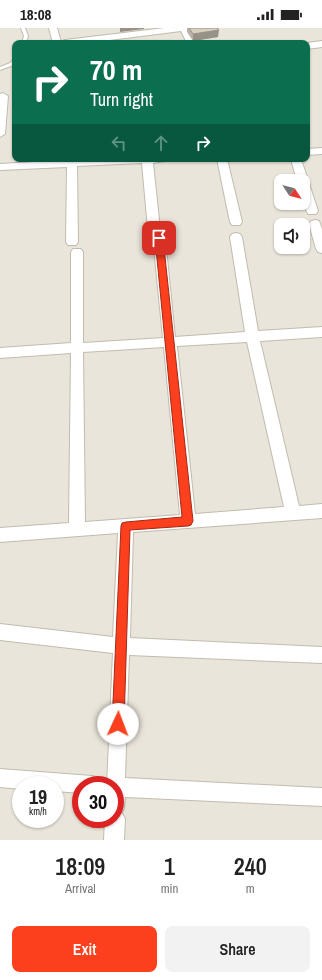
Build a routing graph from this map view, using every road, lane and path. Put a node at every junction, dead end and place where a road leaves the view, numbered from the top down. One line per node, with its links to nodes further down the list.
1 (23, 28): 5 (lane)
2 (53, 28): 6 (street)
3 (184, 28): 4 (street); 8 (street)
4 (116, 32): 7 (street)
5 (25, 40)
6 (56, 40)
7 (79, 40)
8 (190, 40)
9 (322, 44): 10 (street)
10 (310, 46)
11 (12, 64): 12 (lane)
12 (0, 69)
13 (3, 96): 14 (street)
14 (0, 134)
15 (322, 151): 16 (street)
16 (310, 152)
17 (60, 162): 22 (street)
18 (72, 162): 31 (street)
19 (147, 162): 30 (street)
20 (223, 162): 24 (street)
21 (297, 162): 23 (street)
22 (0, 167)
23 (312, 211)
24 (236, 222)
25 (315, 224): 27 (street)
26 (236, 237): 29 (street)
27 (322, 249)
28 (322, 332): 29 (street)
29 (252, 336): 30 (street); 34 (street)
30 (169, 342): 31 (street); 35 (street)
31 (77, 348): 32 (street); 37 (street)
32 (0, 353)
33 (322, 511): 34 (street)
34 (293, 514): 35 (street)
35 (188, 521): 36 (street)
36 (126, 526): 37 (street); 40 (street)
37 (77, 530): 38 (street)
38 (0, 535)
39 (0, 632): 40 (street)
40 (121, 646): 41 (street); 42 (street)
41 (322, 655)
42 (115, 776)
43 (0, 778): 44 (street)
44 (72, 783)
45 (124, 787): 46 (street)
46 (322, 797)
47 (115, 828): 48 (street)
48 (114, 840)

